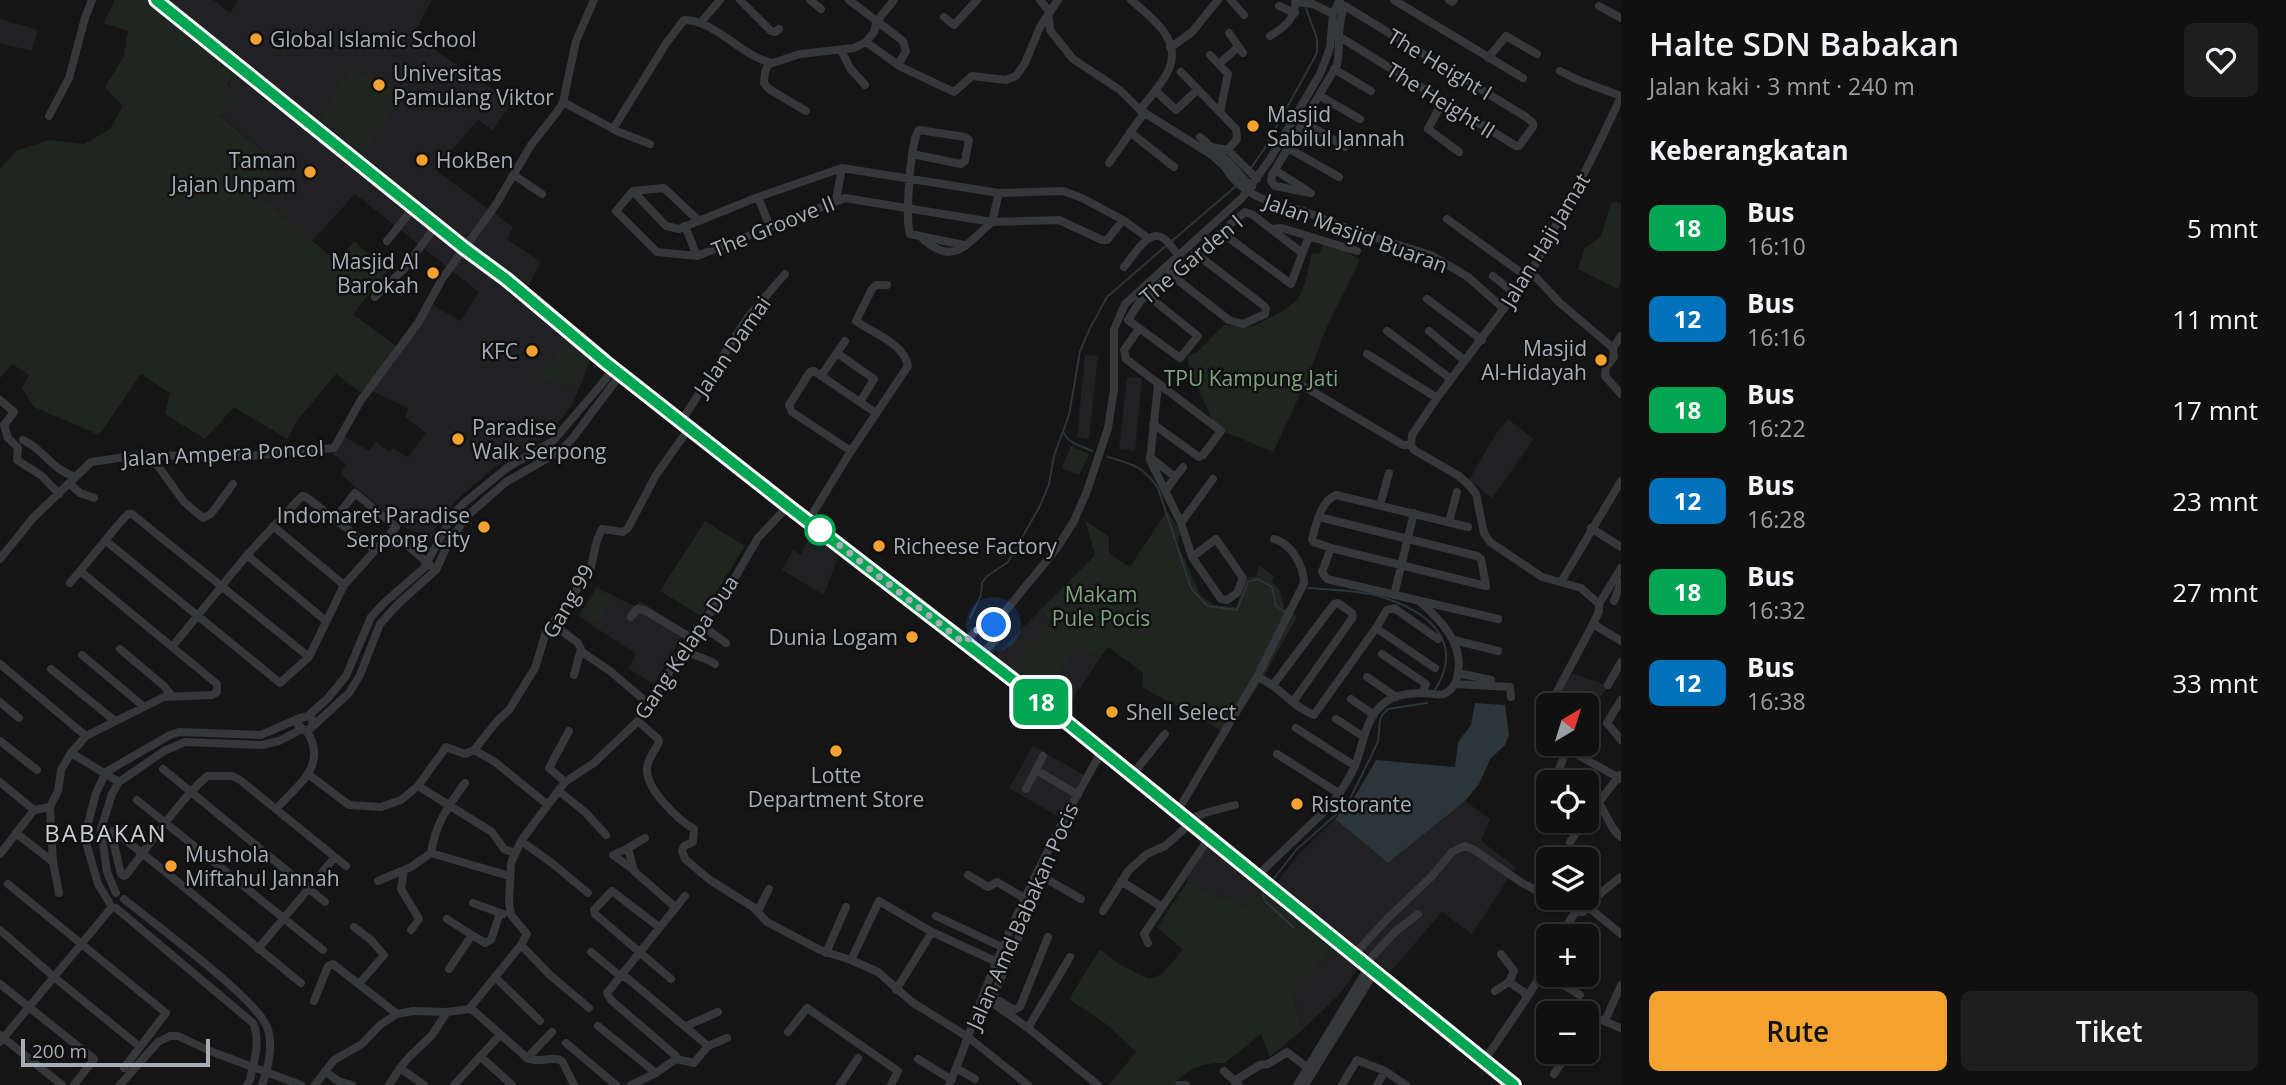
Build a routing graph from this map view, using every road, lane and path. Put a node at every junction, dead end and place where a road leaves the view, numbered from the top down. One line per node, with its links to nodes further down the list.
1 (92, 0): 61 (street)
2 (156, 0): 88 (main road)
3 (594, 0): 57 (street)
4 (720, 0): 30 (street)
5 (740, 0): 31 (street)
6 (810, 0): 22 (street)
7 (849, 0): 29 (street)
8 (894, 0): 29 (street)
9 (973, 0): 27 (street)
10 (1040, 0): 24 (street, Jalan Masjid Buaran)
11 (1058, 0): 24 (street)
12 (1131, 0): 36 (street)
13 (1218, 0): 36 (street)
14 (1231, 0): 26 (street)
15 (1394, 0): 40 (street)
16 (1449, 0): 17 (street)
17 (1454, 0)
18 (1297, 1): 23 (street); 25 (street)
19 (1343, 3): 25 (street); 34 (street); 64 (street, The Height I)
20 (1279, 6): 23 (street)
21 (1599, 6): 28 (street)
22 (821, 9)
23 (1295, 13): 33 (street)
24 (1049, 14): 43 (street); 59 (street, Jalan Masjid Buaran)
25 (1333, 14): 47 (street)
26 (1244, 15)
27 (944, 17)
28 (1621, 18)
29 (877, 21): 35 (street); 43 (street)
30 (701, 22): 41 (street); 65 (street)
31 (779, 29)
32 (1229, 33): 42 (street)
33 (1270, 36)
34 (1340, 37): 44 (street); 56 (street, The Height II)
35 (866, 42): 37 (street); 43 (street)
36 (1170, 48): 59 (street)
37 (841, 50): 41 (street); 50 (street)
38 (1537, 54): 40 (street)
39 (1210, 55): 42 (street)
40 (1488, 58): 48 (street)
41 (769, 63): 58 (street)
42 (1219, 64): 60 (street)
43 (898, 65)
44 (1334, 69): 49 (street); 52 (street)
45 (1560, 71): 55 (street)
46 (1181, 72): 51 (street)
47 (1318, 78): 49 (street); 82 (street)
48 (1523, 78)
49 (1327, 83): 54 (street)
50 (865, 85)
51 (1197, 90): 53 (street); 60 (street)
52 (1371, 91)
53 (1158, 93)
54 (1320, 96): 62 (street); 63 (street)
55 (1621, 97): 111 (street, Jalan Haji Jamat)
56 (1443, 101): 64 (street, The Height II); 72 (street)
57 (562, 102): 65 (street); 79 (street)
58 (806, 111)
59 (1142, 112): 66 (street); 74 (street, Jalan Masjid Buaran)
60 (1220, 112): 71 (street)
61 (49, 116)
62 (1360, 120)
63 (1304, 122): 69 (street); 70 (street)
64 (1533, 123)
65 (612, 129): 68 (street)
66 (1130, 132): 75 (street); 76 (street)
67 (1200, 137): 71 (street)
68 (650, 144)
69 (1345, 147)
70 (1288, 148): 78 (street); 80 (street)
71 (1228, 150): 82 (street)
72 (1459, 152)
73 (912, 154): 73 (street); 81 (street)
74 (1212, 155): 82 (street); 118 (street, Jalan Masjid Buaran, bridge)
75 (1109, 163)
76 (1174, 167)
77 (842, 168): 81 (street); 86 (street); 87 (street)
78 (1275, 170)
79 (514, 175): 85 (street); 102 (street)
80 (1339, 177)
81 (910, 179): 84 (street); 89 (street)
82 (1254, 183): 104 (street)
83 (633, 191): 91 (street, The Groove II); 95 (street); 107 (street, The Groove II)
84 (999, 193): 92 (street); 93 (street)
85 (542, 194)
86 (758, 197): 91 (street); 96 (street)
87 (836, 200): 89 (street, The Groove II); 96 (street, The Groove II)
88 (414, 207): 94 (main road); 101 (street)
89 (907, 208): 93 (street, The Groove II); 93 (street)
90 (1447, 219): 111 (street)
91 (699, 220): 95 (street)
92 (1122, 220): 93 (street, The Groove II); 100 (street)
93 (992, 222)
94 (436, 225): 102 (main road); 116 (street)
95 (685, 226): 107 (street)
96 (770, 227): 107 (street, The Groove II)
97 (1271, 229): 98 (street, The Garden I); 99 (street); 106 (street, The Garden I)
98 (1221, 232): 105 (street, The Garden I); 106 (street)
99 (1309, 236): 103 (street); 106 (street)
100 (1148, 238): 104 (street); 108 (street)
101 (387, 241)
102 (464, 248): 131 (main road); 147 (street, Jalan Ampera Poncol)
103 (1357, 251)
104 (1176, 252): 119 (street)
105 (1195, 253): 110 (street, The Garden I); 110 (street)
106 (1302, 253)
107 (697, 256)
108 (1124, 267)
109 (785, 274): 142 (street, Jalan Damai)
110 (1170, 274): 115 (street, The Garden I)
111 (1529, 274): 114 (street, Jalan Haji Jamat); 127 (street)
112 (1493, 276): 114 (street)
113 (887, 285): 141 (street)
114 (1515, 294): 118 (street, Jalan Haji Jamat)
115 (1147, 295): 120 (street, The Garden I); 120 (street, The Garden I)
116 (376, 297)
117 (1427, 299): 124 (street)
118 (1504, 309): 124 (street, Jalan Haji Jamat)
119 (1114, 329): 126 (street); 207 (street)
120 (1139, 329): 126 (street)
121 (1387, 331): 134 (street)
122 (1429, 331): 130 (street)
123 (1621, 336): 127 (street)
124 (1482, 340): 130 (street, Jalan Haji Jamat)
125 (845, 341): 128 (street)
126 (1130, 341): 135 (street)
127 (1613, 348): 137 (street)
128 (836, 353): 132 (street); 140 (street)
129 (1367, 354): 138 (street)
130 (1465, 361): 134 (street, Jalan Haji Jamat)
131 (608, 363): 133 (main road); 150 (street)
132 (821, 376): 140 (street); 146 (street)
133 (626, 377): 142 (main road); 156 (street)
134 (1451, 379): 138 (street, Jalan Haji Jamat)
135 (1158, 385): 143 (street); 143 (street)
136 (1305, 387): 145 (street)
137 (1621, 394)
138 (1437, 398): 145 (street, Jalan Haji Jamat)
139 (0, 400): 160 (street)
140 (860, 402): 141 (street)
141 (876, 414): 146 (street)
142 (686, 424): 164 (main road); 204 (street, Gang 99)
143 (1153, 424): 148 (street)
144 (23, 440): 154 (street)
145 (1411, 445): 189 (street)
146 (851, 451): 168 (street)
147 (150, 456): 154 (street, Jalan Ampera Poncol); 157 (street)
148 (1150, 457): 152 (street); 158 (street)
149 (1183, 467): 152 (street)
150 (500, 473): 156 (street); 184 (street)
151 (1389, 473): 163 (street)
152 (1175, 477): 158 (street)
153 (1213, 479): 170 (street)
154 (73, 481): 160 (street, Jalan Ampera Poncol); 162 (street)
155 (1621, 481): 161 (street)
156 (506, 482): 187 (street)
157 (233, 484)
158 (1166, 490): 170 (street)
159 (1457, 492): 169 (street)
160 (59, 494): 183 (street, Jalan Ampera Poncol)
161 (1617, 494): 173 (street)
162 (94, 498)
163 (1380, 505): 165 (street); 166 (street)
164 (788, 506): 168 (main road); 206 (street, Gang Kelapa Dua)
165 (1414, 513): 169 (street); 176 (street)
166 (1319, 517): 176 (street); 179 (street)
167 (335, 519): 171 (street); 174 (street); 180 (street)
168 (808, 521): 214 (main road)
169 (1449, 522): 172 (street)
170 (1181, 523): 182 (street)
171 (274, 526): 181 (street); 192 (street)
172 (1468, 527)
173 (1591, 528): 178 (street); 189 (street)
174 (392, 532): 180 (street); 184 (street)
175 (1273, 539): 231 (street)
176 (1408, 539): 185 (street); 185 (street)
177 (106, 541): 188 (street); 193 (street); 199 (street)
178 (1621, 547)
179 (1331, 548): 185 (street); 194 (street)
180 (375, 550): 192 (street)
181 (247, 555): 193 (street); 203 (street)
182 (1192, 557): 182 (street)
183 (0, 559)
184 (428, 563): 187 (street); 249 (street)
185 (1401, 565): 194 (street)
186 (1621, 568): 197 (street)
187 (436, 570): 255 (street)
188 (80, 571): 191 (street); 215 (street)
189 (1561, 582): 197 (street)
190 (1621, 582): 196 (street)
191 (70, 583)
192 (344, 585): 203 (street)
193 (221, 586): 199 (street); 223 (street)
194 (1394, 595): 195 (street)
195 (1419, 601): 198 (street); 201 (street)
196 (1614, 601)
197 (1599, 604): 205 (street)
198 (1444, 607): 201 (street); 202 (street)
199 (198, 615): 215 (street); 223 (street)
200 (631, 617): 209 (street)
201 (1438, 618): 211 (street)
202 (1498, 619)
203 (326, 621): 223 (street)
204 (551, 623): 219 (street); 262 (street, Gang 99)
205 (1593, 624): 212 (street); 238 (street)
206 (701, 625): 209 (street, Gang Kelapa Dua); 213 (street)
207 (994, 625): 214 (street); 222 (street)
208 (1376, 628): 210 (street); 227 (street); 245 (street)
209 (691, 638): 217 (street, Gang Kelapa Dua)
210 (1438, 639)
211 (1454, 640): 218 (street); 229 (street)
212 (1621, 641)
213 (726, 643)
214 (964, 643): 222 (main road)
215 (172, 647): 239 (street)
216 (120, 649): 239 (street)
217 (682, 650): 226 (street); 246 (street, Gang Kelapa Dua)
218 (1498, 651)
219 (582, 652): 230 (street); 246 (street)
220 (1382, 654): 237 (street)
221 (82, 655): 247 (street)
222 (982, 656): 263 (main road)
223 (309, 657)
224 (1621, 662): 235 (street)
225 (0, 664): 258 (street)
226 (715, 664)
227 (1435, 668)
228 (51, 669): 252 (street)
229 (1458, 673): 233 (street); 236 (street)
230 (574, 675)
231 (1257, 677): 234 (street); 295 (street)
232 (1367, 677): 240 (street)
233 (1455, 684): 236 (street); 237 (street)
234 (1273, 685): 245 (street); 245 (street)
235 (1608, 685)
236 (1490, 686): 241 (street)
237 (1422, 693): 240 (street)
238 (1556, 693)
239 (171, 695): 247 (street)
240 (1396, 697): 248 (street)
241 (1511, 697)
242 (1351, 699): 248 (street)
243 (1621, 700): 260 (street)
244 (0, 702): 250 (street)
245 (1293, 702)
246 (650, 705): 253 (street, Gang Kelapa Dua)
247 (143, 706): 252 (street)
248 (1374, 715): 259 (street)
249 (304, 717): 255 (street); 255 (street); 272 (street)
250 (19, 718)
251 (1336, 719): 259 (street)
252 (115, 721): 258 (street)
253 (638, 721): 278 (street, Gang Kelapa Dua); 343 (street)
254 (1296, 728): 268 (street)
255 (306, 729): 273 (street); 277 (street)
256 (569, 731): 278 (street)
257 (1165, 734): 274 (street)
258 (86, 736): 264 (street)
259 (1364, 737): 268 (street)
260 (1621, 740)
261 (0, 741): 270 (street)
262 (474, 750): 280 (street); 289 (street)
263 (1102, 751): 274 (main road); 285 (street, Jalan Amd Babakan Pocis)
264 (71, 752): 272 (street); 292 (street)
265 (1277, 754): 284 (street)
266 (1043, 755): 271 (street)
267 (1581, 756): 275 (street)
268 (1355, 766): 284 (street)
269 (163, 769): 283 (street)
270 (37, 770)
271 (1036, 771): 281 (street); 285 (street)
272 (106, 772): 277 (street); 337 (street)
273 (308, 774): 280 (street); 293 (street)
274 (1132, 775): 295 (main road)
275 (1620, 777): 287 (street)
276 (0, 782): 294 (street)
277 (119, 782): 330 (street)
278 (565, 782): 282 (street, Gang Kelapa Dua)
279 (465, 783): 290 (street)
280 (418, 786): 290 (street)
281 (1026, 789)
282 (559, 791): 289 (street, Gang Kelapa Dua); 301 (street)
283 (191, 792): 293 (street); 297 (street); 326 (street)
284 (1340, 794): 321 (street)
285 (1077, 795): 319 (street, Jalan Amd Babakan Pocis)
286 (136, 800): 297 (street)
287 (1599, 801)
288 (1599, 803): 302 (street)
289 (548, 805): 305 (street, Gang Kelapa Dua)
290 (448, 806): 311 (street); 312 (street)
291 (1235, 806): 296 (street)
292 (50, 807): 294 (street); 314 (street)
293 (277, 808): 313 (street)
294 (34, 810): 298 (street)
295 (1177, 812): 296 (main road)
296 (1189, 821): 304 (main road); 324 (street)
297 (167, 823): 310 (street); 351 (street)
298 (16, 833): 306 (street); 314 (street)
299 (1576, 833): 307 (street)
300 (0, 835): 306 (street)
301 (606, 835)
302 (1621, 837)
303 (645, 838): 308 (street)
304 (1209, 838): 321 (main road); 340 (street)
305 (521, 841): 312 (street, Gang Kelapa Dua); 329 (street)
306 (9, 842): 309 (street)
307 (1570, 842)
308 (628, 848): 317 (street); 317 (street)
309 (0, 853)
310 (143, 853): 310 (street); 366 (street)
311 (431, 853): 316 (street); 320 (street)
312 (514, 853): 320 (street, Gang Kelapa Dua)
313 (335, 857): 315 (street); 326 (street)
314 (53, 862): 328 (street)
315 (346, 866)
316 (404, 870): 323 (street); 357 (street)
317 (634, 871): 338 (street)
318 (968, 874): 333 (street)
319 (1038, 874): 333 (street, Jalan Amd Babakan Pocis); 334 (street)
320 (509, 876): 348 (street, Gang Kelapa Dua)
321 (1257, 876): 372 (main road)
322 (1621, 877): 332 (street)
323 (378, 881)
324 (1121, 881): 340 (street); 344 (street)
325 (8, 884): 362 (street)
326 (308, 889): 335 (street); 351 (street)
327 (769, 889): 343 (street)
328 (59, 893)
329 (588, 893)
330 (120, 896): 337 (street); 337 (street); 378 (street)
331 (685, 896): 338 (street)
332 (1599, 897)
333 (1026, 899): 349 (street, Jalan Amd Babakan Pocis)
334 (1081, 899)
335 (325, 902)
336 (473, 903): 346 (street)
337 (112, 906): 362 (street); 387 (street)
338 (675, 907): 355 (street)
339 (846, 907): 370 (street)
340 (1162, 907): 363 (street)
341 (1585, 910): 345 (street)
342 (1592, 910): 359 (street)
343 (758, 911): 370 (street)
344 (1103, 911)
345 (1576, 911): 353 (street); 372 (street)
346 (500, 913): 348 (street); 360 (street)
347 (1418, 914): 377 (street)
348 (512, 915): 364 (street, Gang Kelapa Dua)
349 (1019, 915): 365 (street, Jalan Amd Babakan Pocis); 394 (street)
350 (936, 916): 365 (street)
351 (284, 917): 366 (street); 367 (street)
352 (447, 919): 360 (street)
353 (1568, 924)
354 (354, 927): 388 (street)
355 (659, 927): 369 (street); 369 (street)
356 (0, 930): 380 (street)
357 (411, 930)
358 (932, 932): 374 (street); 375 (street); 391 (street)
359 (1621, 934)
360 (472, 935): 376 (street)
361 (1048, 937): 394 (street)
362 (81, 943): 380 (street); 419 (street)
363 (1147, 943)
364 (521, 945): 381 (street); 398 (street)
365 (1004, 948): 375 (street, Jalan Amd Babakan Pocis)
366 (258, 949): 384 (street)
367 (323, 950)
368 (591, 952): 379 (street)
369 (639, 952): 379 (street); 382 (street)
370 (826, 953): 374 (street)
371 (1501, 954): 383 (street)
372 (1354, 955): 377 (main road)
373 (1070, 957): 408 (street)
374 (851, 960): 391 (street)
375 (997, 962): 394 (street, Jalan Amd Babakan Pocis)
376 (449, 969)
377 (1369, 969): 414 (street); 427 (main road)
378 (217, 975): 387 (street); 421 (street)
379 (620, 976): 407 (street); 425 (street)
380 (54, 977): 397 (street); 419 (street)
381 (495, 977): 399 (street); 404 (street)
382 (671, 979)
383 (1509, 982): 392 (street); 395 (street)
384 (301, 983)
385 (1536, 983): 395 (street)
386 (0, 984): 397 (street)
387 (209, 984): 420 (street)
388 (359, 984): 396 (street); 402 (street)
389 (1621, 985): 405 (street)
390 (1567, 987): 393 (street)
391 (896, 990): 413 (street)
392 (1495, 991)
393 (1580, 995)
394 (987, 996): 408 (street); 413 (street, Jalan Amd Babakan Pocis)
395 (1527, 997): 427 (street)
396 (314, 1000)
397 (29, 1006): 415 (street); 445 (street)
398 (589, 1008)
399 (469, 1009): 400 (street); 412 (street)
400 (447, 1012): 402 (street); 431 (street)
401 (718, 1012): 407 (street)
402 (397, 1014): 435 (street)
403 (1599, 1019): 405 (street)
404 (540, 1021)
405 (1605, 1021): 409 (street)
406 (598, 1026): 438 (street)
407 (686, 1026): 418 (street)
408 (1028, 1028): 462 (street)
409 (1621, 1028)
410 (552, 1032): 423 (street)
411 (789, 1032): 460 (street)
412 (500, 1035): 422 (street); 423 (street)
413 (968, 1037): 432 (street, Jalan Amd Babakan Pocis); 461 (street)
414 (1331, 1037): 433 (street); 466 (street)
415 (1, 1038): 444 (street)
416 (727, 1038): 418 (street)
417 (566, 1043): 457 (street)
418 (708, 1045): 425 (street)
419 (141, 1047): 430 (street)
420 (256, 1050): 421 (street); 429 (street)
421 (269, 1053): 434 (street)
422 (481, 1057): 454 (street); 455 (street)
423 (527, 1058): 456 (street)
424 (858, 1058): 459 (street)
425 (676, 1059): 438 (street)
426 (918, 1059): 442 (street)
427 (1484, 1061): 441 (main road)
428 (1561, 1064): 439 (street)
429 (253, 1067): 434 (street); 446 (street); 447 (street)
430 (124, 1068)
431 (401, 1068): 452 (street); 453 (street)
432 (956, 1068): 440 (street); 442 (street, Jalan Amd Babakan Pocis)
433 (1308, 1068): 443 (street); 465 (street)
434 (266, 1071): 448 (street); 449 (street)
435 (325, 1071): 450 (street); 451 (street)
436 (1224, 1071): 443 (street)
437 (1385, 1072): 467 (street); 468 (street); 469 (street)
438 (656, 1073): 458 (street)
439 (1554, 1074)
440 (975, 1079)
441 (1502, 1081): 470 (main road)
442 (950, 1082)
443 (1237, 1083)
444 (62, 1085)
445 (74, 1085)
446 (120, 1085)
447 (247, 1085)
448 (262, 1085)
449 (301, 1085)
450 (315, 1085)
451 (352, 1085)
452 (389, 1085)
453 (424, 1085)
454 (454, 1085)
455 (512, 1085)
456 (574, 1085)
457 (616, 1085)
458 (631, 1085)
459 (840, 1085)
460 (891, 1085)
461 (1028, 1085)
462 (1098, 1085)
463 (1179, 1085): 464 (street)
464 (1186, 1085)
465 (1297, 1085)
466 (1305, 1085)
467 (1342, 1085)
468 (1377, 1085)
469 (1406, 1085)
470 (1514, 1085)

